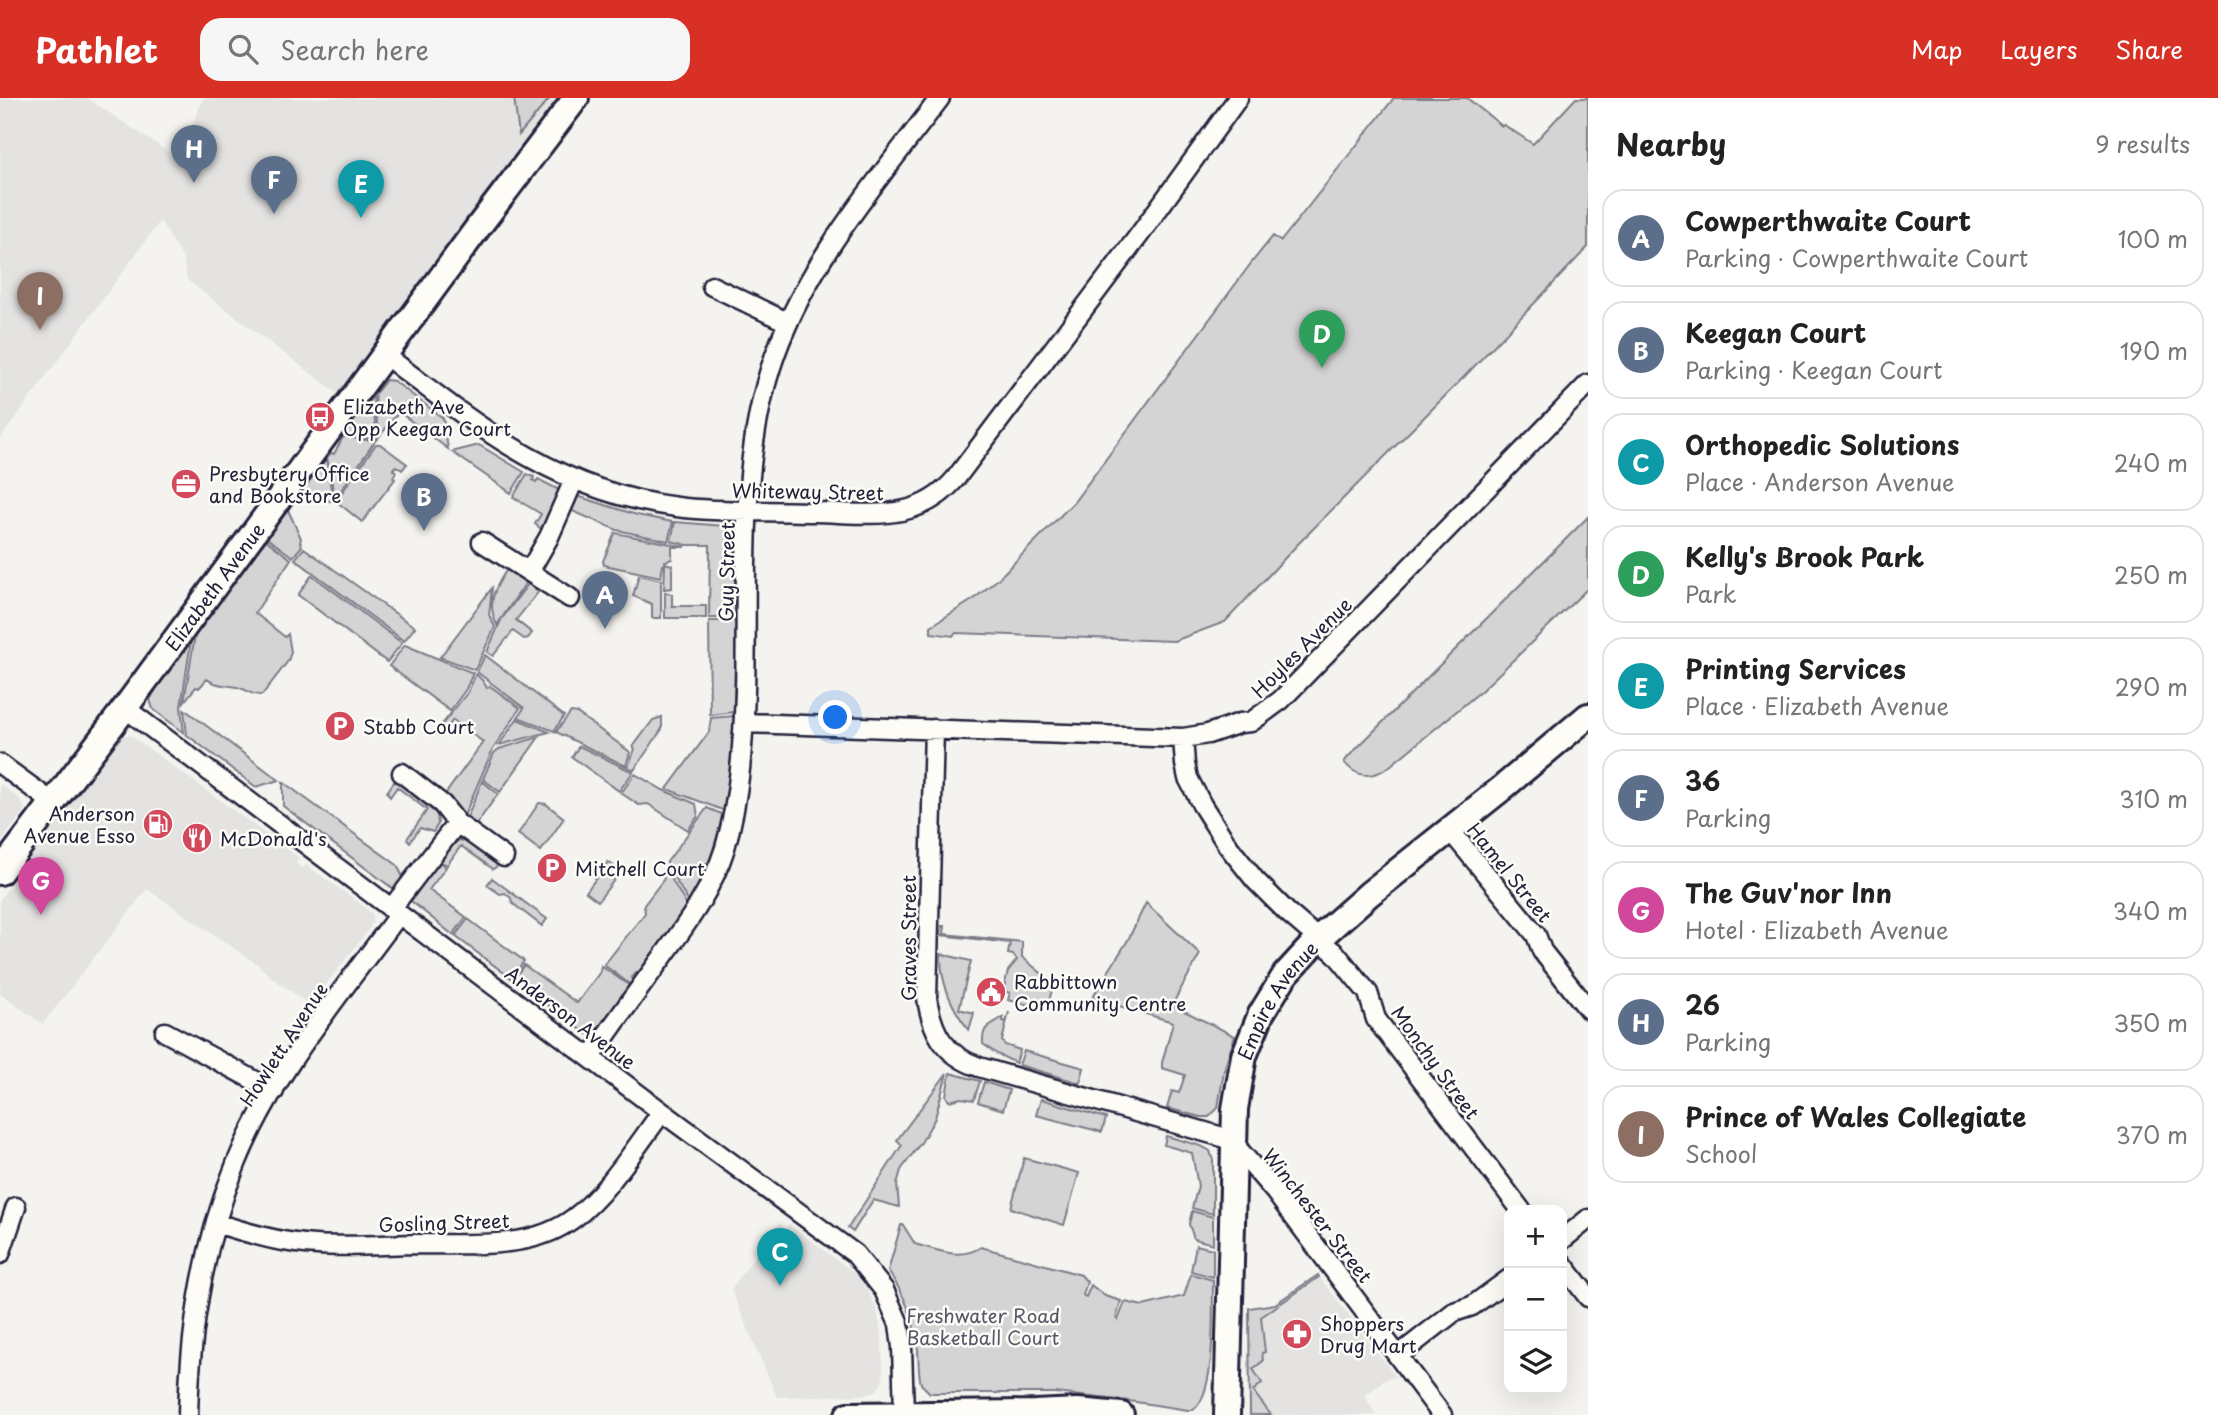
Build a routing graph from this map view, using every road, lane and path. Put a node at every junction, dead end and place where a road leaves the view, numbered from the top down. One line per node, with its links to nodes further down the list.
1 (576, 98): 6 (main road, Elizabeth Avenue)
2 (940, 98): 5 (street, Guy Street)
3 (1238, 98): 9 (street, Whiteway Street)
4 (712, 286): 5 (street)
5 (787, 322): 9 (street, Guy Street)
6 (385, 355): 8 (street, Whiteway Street); 13 (main road, Elizabeth Avenue)
7 (1588, 384): 17 (street, Hoyles Avenue)
8 (574, 480): 9 (street, Whiteway Street); 11 (street)
9 (748, 510): 15 (street, Guy Street)
10 (482, 542): 11 (street)
11 (529, 572): 12 (street)
12 (570, 597)
13 (125, 708): 20 (main road, Elizabeth Avenue); 25 (street, Anderson Avenue)
14 (1588, 716): 22 (main road, Empire Avenue)
15 (744, 723): 16 (street, Hoyles Avenue); 29 (street, Guy Street)
16 (934, 729): 17 (street, Hoyles Avenue); 32 (street, Graves Street)
17 (1183, 738): 26 (street, Monchy Street)
18 (0, 764): 20 (street)
19 (402, 773): 21 (street)
20 (52, 802): 24 (main road, Elizabeth Avenue)
21 (457, 823): 23 (street); 25 (street)
22 (1449, 829): 26 (main road, Empire Avenue); 27 (street, Hamel Street)
23 (504, 857)
24 (0, 872)
25 (395, 911): 29 (street, Anderson Avenue); 30 (street, Howlett Avenue)
26 (1318, 939): 32 (main road, Empire Avenue); 33 (street, Monchy Street)
27 (1588, 1009)
28 (165, 1032): 30 (street)
29 (591, 1056): 31 (street, Anderson Avenue)
30 (274, 1091): 36 (street, Howlett Avenue)
31 (662, 1112): 36 (street, Gosling Street); 43 (street, Anderson Avenue)
32 (1233, 1144): 42 (street, Winchester Street); 48 (main road, Empire Avenue)
33 (1517, 1205)
34 (16, 1207): 38 (street)
35 (1588, 1219): 37 (street)
36 (216, 1223): 45 (street, Howlett Avenue)
37 (1567, 1236)
38 (0, 1254)
39 (1566, 1268): 41 (street)
40 (1504, 1283): 42 (street)
41 (1588, 1297)
42 (1399, 1355): 49 (street, Winchester Street)
43 (904, 1413): 44 (main road); 46 (main road)
44 (1037, 1414): 47 (main road)
45 (188, 1415)
46 (848, 1415)
47 (1121, 1415)
48 (1227, 1415)
49 (1442, 1415)

